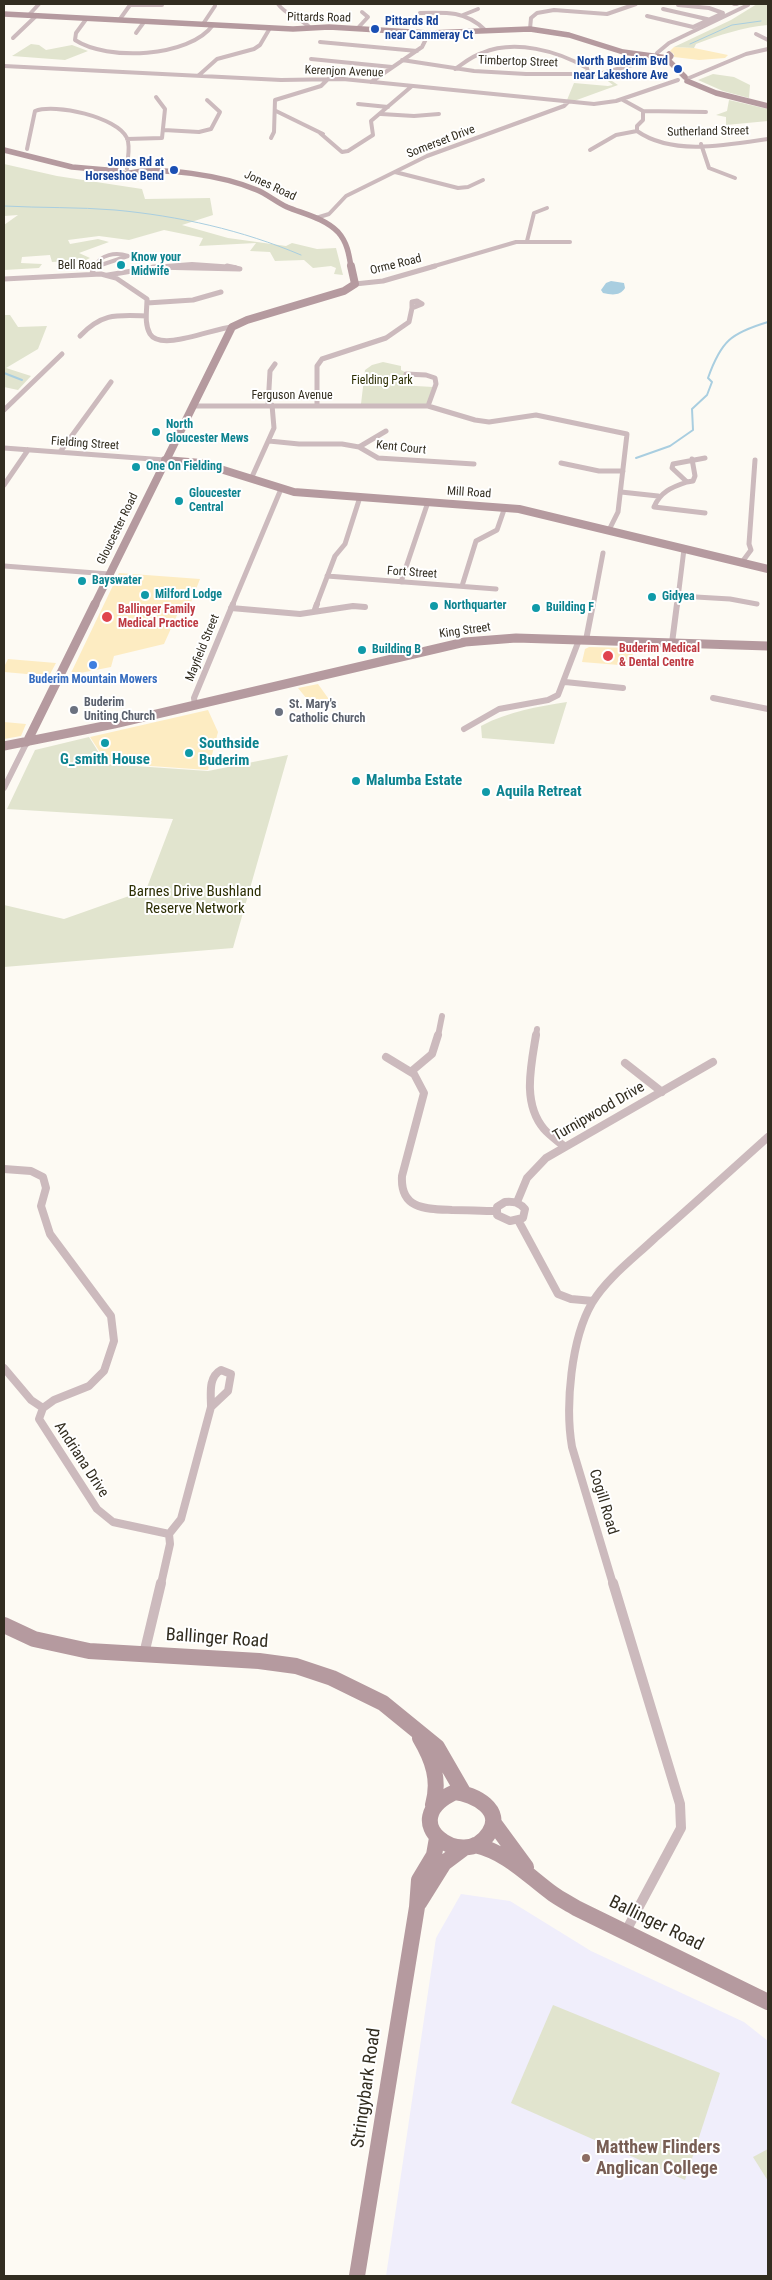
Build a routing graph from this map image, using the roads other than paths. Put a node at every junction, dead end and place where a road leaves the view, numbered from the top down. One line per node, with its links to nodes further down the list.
1 (39, 4): 16 (street)
2 (278, 4): 27 (street)
3 (636, 4): 29 (street)
4 (737, 4): 5 (street); 11 (street)
5 (749, 4): 11 (street)
6 (162, 5): 20 (street)
7 (678, 5): 21 (street)
8 (215, 6): 24 (street)
9 (478, 9): 15 (street)
10 (664, 9): 21 (street)
11 (740, 11): 22 (street)
12 (362, 12): 28 (street)
13 (420, 13): 15 (street)
14 (4, 14): 16 (street, Pittards Road)
15 (463, 15): 30 (street)
16 (28, 16): 17 (street, Pittards Road)
17 (36, 16): 19 (street, Pittards Road); 34 (street)
18 (647, 16): 21 (street)
19 (87, 18): 20 (street, Pittards Road); 25 (street)
20 (120, 19): 23 (street, Pittards Road)
21 (710, 20): 22 (street)
22 (718, 21): 37 (street)
23 (144, 22): 24 (street, Pittards Road); 31 (street)
24 (203, 24): 25 (street, Pittards Road)
25 (213, 25): 26 (street, Pittards Road)
26 (270, 28): 27 (street, Pittards Road); 51 (street)
27 (310, 28): 28 (street, Pittards Road)
28 (357, 29): 32 (street, Pittards Road)
29 (530, 29): 30 (street, Pittards Road); 40 (street, Pittards Road)
30 (485, 30): 32 (street, Pittards Road)
31 (136, 33)
32 (428, 34): 39 (street)
33 (756, 34): 35 (street)
34 (13, 38)
35 (768, 40)
36 (320, 42): 39 (street)
37 (665, 46): 40 (street); 41 (street)
38 (768, 49): 52 (street)
39 (417, 51): 43 (street)
40 (656, 55): 41 (street, Pittards Road); 45 (street)
41 (668, 56): 52 (street)
42 (311, 59): 47 (street)
43 (402, 60): 47 (street); 48 (street, Timbertop Street)
44 (632, 65): 49 (street, Timbertop Street)
45 (661, 65)
46 (4, 66): 51 (street, Kerenjon Avenue)
47 (392, 67): 55 (street)
48 (455, 69): 49 (street, Timbertop Street); 49 (street)
49 (588, 72)
50 (670, 73): 54 (street)
51 (198, 76): 53 (street, Kerenjon Avenue)
52 (687, 78): 54 (street); 62 (street)
53 (328, 79): 55 (street, Kerenjon Avenue); 64 (street)
54 (677, 79): 59 (street, Kerenjon Avenue)
55 (371, 82): 56 (street, Kerenjon Avenue)
56 (412, 86): 60 (street, Kerenjon Avenue); 63 (street)
57 (156, 97): 69 (street)
58 (207, 100): 69 (street)
59 (623, 100): 60 (street, Kerenjon Avenue); 65 (street)
60 (568, 102): 79 (street, Somerset Drive)
61 (358, 104): 63 (street)
62 (768, 106)
63 (388, 107): 67 (street)
64 (276, 111): 67 (street); 72 (street)
65 (643, 111): 66 (street); 70 (street)
66 (706, 112)
67 (381, 114): 68 (street)
68 (439, 114)
69 (164, 130): 71 (street)
70 (637, 131): 74 (street, Sutherland Street); 76 (street)
71 (127, 138): 77 (street); 78 (street)
72 (271, 138)
73 (768, 139): 74 (street, Sutherland Street)
74 (701, 144): 80 (street)
75 (4, 150): 77 (street)
76 (590, 150)
77 (28, 152): 78 (street, Jones Road)
78 (130, 170): 84 (street, Jones Road)
79 (394, 172): 81 (street); 83 (street, Somerset Drive)
80 (735, 178)
81 (483, 180)
82 (547, 208): 86 (street)
83 (330, 214): 84 (street); 85 (street, Somerset Drive)
84 (316, 218): 85 (street, Jones Road)
85 (327, 224): 93 (street, Jones Road)
86 (527, 241): 87 (street, Orme Road); 93 (street, Orme Road)
87 (570, 242)
88 (95, 267): 88 (street); 90 (street)
89 (153, 267): 89 (street); 91 (street)
90 (92, 274): 91 (street, Bell Road); 92 (street, Bell Road)
91 (107, 275): 95 (street, Bell Road)
92 (4, 279)
93 (355, 284): 98 (street, Orme Road)
94 (221, 292): 95 (street)
95 (147, 304): 97 (street)
96 (412, 308): 106 (street)
97 (146, 316): 98 (street); 99 (street)
98 (232, 328): 104 (street, Gloucester Road)
99 (80, 336)
100 (62, 354): 108 (street)
101 (275, 364): 105 (street)
102 (406, 374): 107 (street)
103 (111, 382): 114 (street)
104 (192, 406): 105 (street, Ferguson Avenue); 116 (street, Gloucester Road)
105 (270, 406): 106 (street, Ferguson Avenue); 110 (street)
106 (317, 406): 107 (street, Ferguson Avenue)
107 (428, 406): 121 (street, Ferguson Avenue)
108 (4, 410)
109 (386, 431): 112 (street)
110 (269, 441): 112 (street, Kent Court); 122 (street)
111 (4, 448): 113 (street, Fielding Street)
112 (359, 448): 120 (street, Kent Court)
113 (28, 450): 114 (street, Fielding Street); 124 (street)
114 (60, 452): 116 (street, Fielding Street)
115 (705, 458): 117 (street)
116 (165, 460): 122 (street, Mill Road); 138 (street, Gloucester Road)
117 (692, 460): 123 (street); 123 (street)
118 (755, 460): 135 (street)
119 (560, 463): 121 (street)
120 (474, 464)
121 (623, 471): 126 (street)
122 (250, 479): 125 (street, Mill Road)
123 (687, 482): 127 (street)
124 (4, 485)
125 (281, 489): 128 (street, Mill Road); 146 (street, Mayfield Street)
126 (621, 492): 127 (street); 132 (street)
127 (658, 496): 131 (street)
128 (360, 497): 129 (street, Mill Road); 139 (street)
129 (428, 502): 130 (street, Mill Road); 140 (street)
130 (505, 507): 132 (street, Mill Road); 141 (street)
131 (705, 513)
132 (609, 530): 133 (street, Mill Road)
133 (684, 549): 135 (street, Mill Road); 143 (street)
134 (603, 553): 148 (street)
135 (742, 562): 137 (street, Mill Road)
136 (4, 566): 138 (street)
137 (768, 569)
138 (109, 574): 157 (street, Gloucester Road)
139 (327, 576): 140 (street, Fort Street); 147 (street)
140 (401, 582): 141 (street, Fort Street)
141 (462, 586): 142 (street, Fort Street)
142 (496, 589)
143 (678, 596): 144 (street); 149 (street)
144 (757, 604)
145 (365, 607): 147 (street)
146 (231, 608): 147 (street); 154 (street, Mayfield Street)
147 (314, 612)
148 (582, 640): 149 (street, King Street); 151 (street); 154 (street, King Street)
149 (672, 643): 150 (street, King Street)
150 (768, 646)
151 (565, 682): 152 (street); 156 (street)
152 (623, 688)
153 (713, 698): 155 (street)
154 (195, 705): 157 (street, King Street)
155 (768, 709)
156 (464, 729)
157 (26, 742): 158 (street, King Street); 159 (street)
158 (4, 746)
159 (4, 788)
160 (442, 1016): 165 (street)
161 (537, 1029): 168 (street)
162 (386, 1057): 165 (street)
163 (713, 1062): 166 (street, Turnipwood Drive)
164 (625, 1063): 166 (street)
165 (413, 1070): 171 (street)
166 (662, 1092): 168 (street, Turnipwood Drive)
167 (768, 1137): 173 (street, Cogill Road)
168 (565, 1147): 170 (street, Turnipwood Drive)
169 (4, 1169): 176 (street, Andriana Drive)
170 (517, 1202): 171 (street); 172 (street, Turnipwood Drive)
171 (496, 1211): 172 (street)
172 (518, 1220): 173 (street, Turnipwood Drive)
173 (593, 1301): 188 (street, Cogill Road)
174 (4, 1368): 176 (street)
175 (211, 1407): 177 (street)
176 (43, 1408): 177 (street, Andriana Drive)
177 (169, 1534): 179 (street)
178 (4, 1625): 179 (street, Ballinger Road)
179 (144, 1654): 180 (street, Ballinger Road)
180 (415, 1730): 181 (street, Ballinger Road); 182 (street, Ballinger Road)
181 (463, 1792): 182 (street); 183 (street)
182 (431, 1809): 184 (street)
183 (493, 1822): 185 (street); 186 (street, Ballinger Road)
184 (437, 1838): 185 (street); 187 (street, Stringybark Road)
185 (470, 1846): 186 (street, Ballinger Road); 187 (street, Stringybark Road)
186 (531, 1875): 188 (street, Ballinger Road)
187 (417, 1907): 190 (street, Stringybark Road)
188 (626, 1931): 189 (street, Ballinger Road)
189 (768, 2002)
190 (357, 2276)

